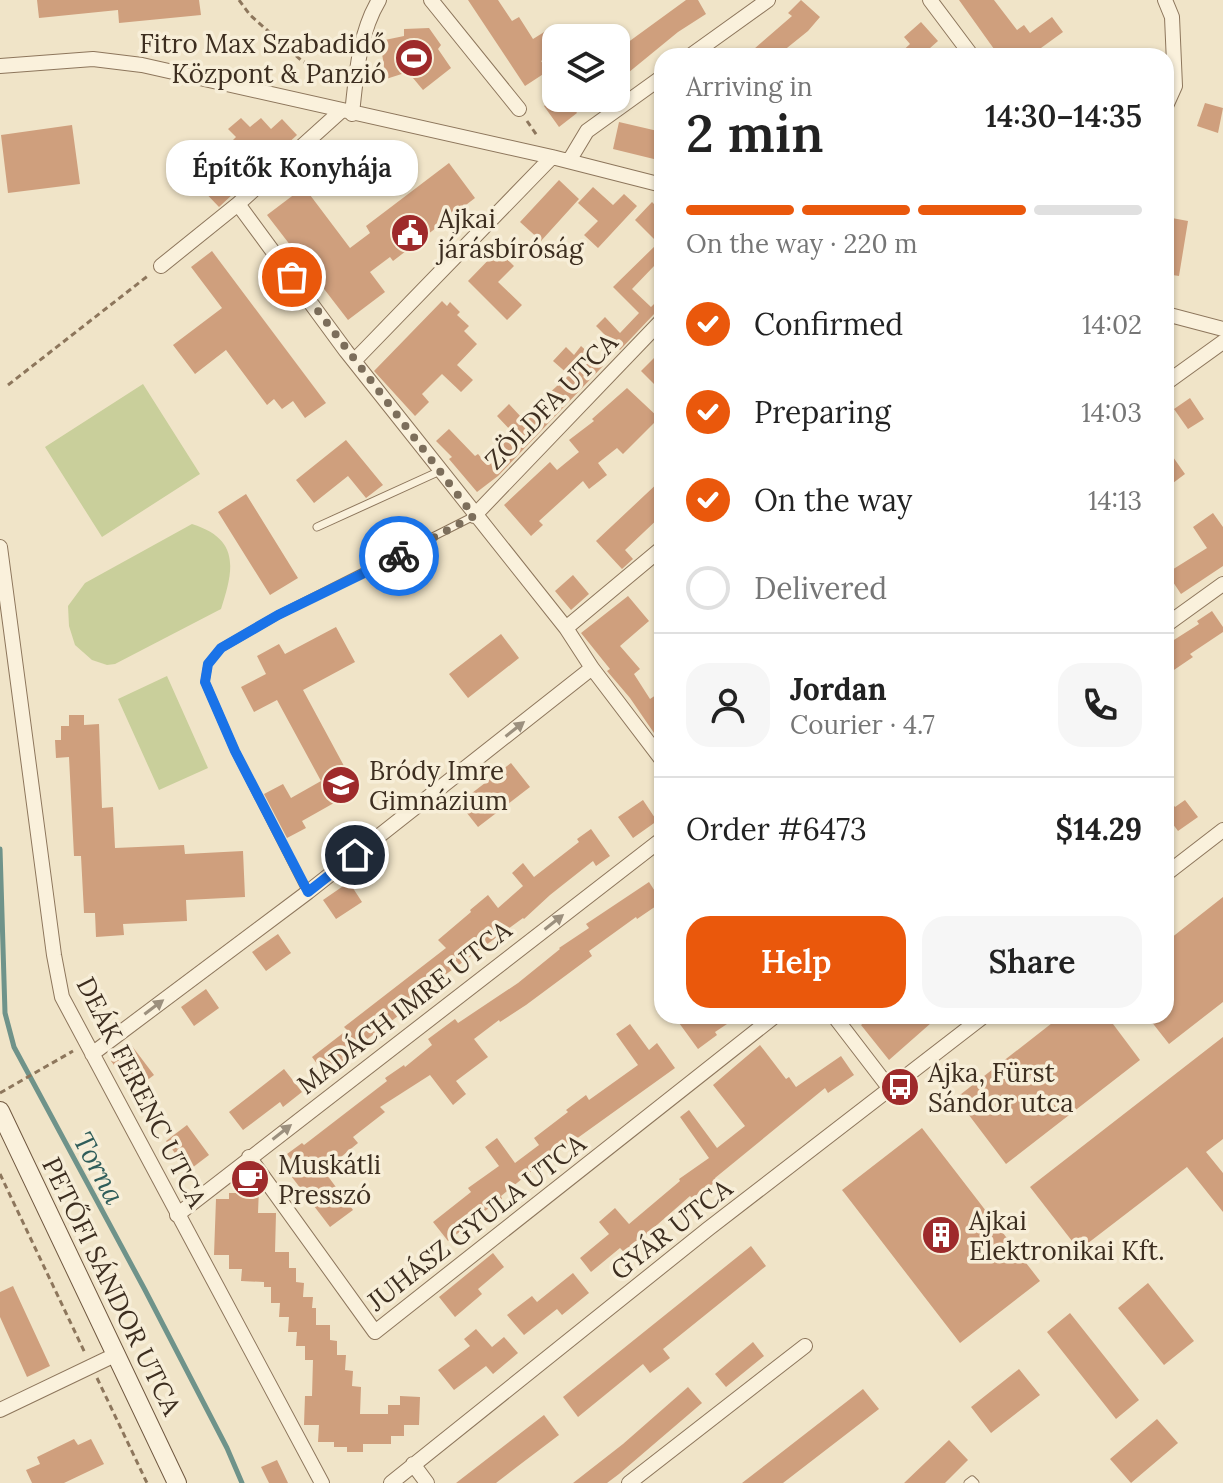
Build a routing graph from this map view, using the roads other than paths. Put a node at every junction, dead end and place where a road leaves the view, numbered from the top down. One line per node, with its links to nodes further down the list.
1 (379, 0): 14 (street)
2 (431, 0): 13 (street)
3 (768, 0): 6 (street)
4 (930, 0): 7 (street)
5 (1165, 0): 8 (street)
6 (701, 48)
7 (966, 48)
8 (1173, 48)
9 (1174, 63): 12 (street)
10 (0, 66): 14 (street)
11 (654, 83): 16 (street)
12 (1174, 88)
13 (519, 109)
14 (346, 112): 15 (street); 18 (street)
15 (552, 157): 16 (street); 24 (street)
16 (569, 161): 17 (street)
17 (654, 183)
18 (238, 204): 19 (street); 24 (street)
19 (161, 266)
20 (1174, 316): 22 (street)
21 (654, 328): 27 (street, ZÖLDFA UTCA)
22 (1223, 329)
23 (1223, 342): 25 (street)
24 (354, 361): 26 (street)
25 (1174, 377)
26 (440, 471): 27 (street); 28 (lane)
27 (474, 516): 33 (street); 40 (lane)
28 (317, 527)
29 (0, 547): 34 (street, DEÁK FERENC UTCA)
30 (654, 555): 33 (street)
31 (1223, 584): 32 (street)
32 (1174, 619)
33 (566, 628): 35 (street)
34 (5, 629): 44 (street, DEÁK FERENC UTCA)
35 (592, 668): 36 (street); 40 (street, one-way to 35)
36 (654, 745)
37 (1223, 830): 39 (street)
38 (654, 845): 47 (street, MADÁCH IMRE UTCA, one-way to 38)
39 (1174, 868)
40 (308, 892): 44 (street, one-way to 40)
41 (765, 1024): 47 (street, JUHÁSZ GYULA UTCA)
42 (840, 1024): 45 (street)
43 (974, 1024): 45 (street, GYÁR UTCA)
44 (89, 1048): 48 (street, DEÁK FERENC UTCA)
45 (890, 1089): 52 (street, GYÁR UTCA)
46 (0, 1111): 50 (main road, PETŐFI SÁNDOR UTCA)
47 (249, 1157): 48 (street, MADÁCH IMRE UTCA)
48 (177, 1215): 54 (street, DEÁK FERENC UTCA)
49 (805, 1346): 57 (street)
50 (117, 1354): 51 (street); 53 (main road, PETŐFI SÁNDOR UTCA)
51 (0, 1410)
52 (413, 1464): 55 (street, GYÁR UTCA); 56 (street)
53 (177, 1483)
54 (322, 1483)
55 (391, 1483)
56 (427, 1483)
57 (629, 1483)
58 (968, 1483): 59 (lane)
59 (975, 1483)

